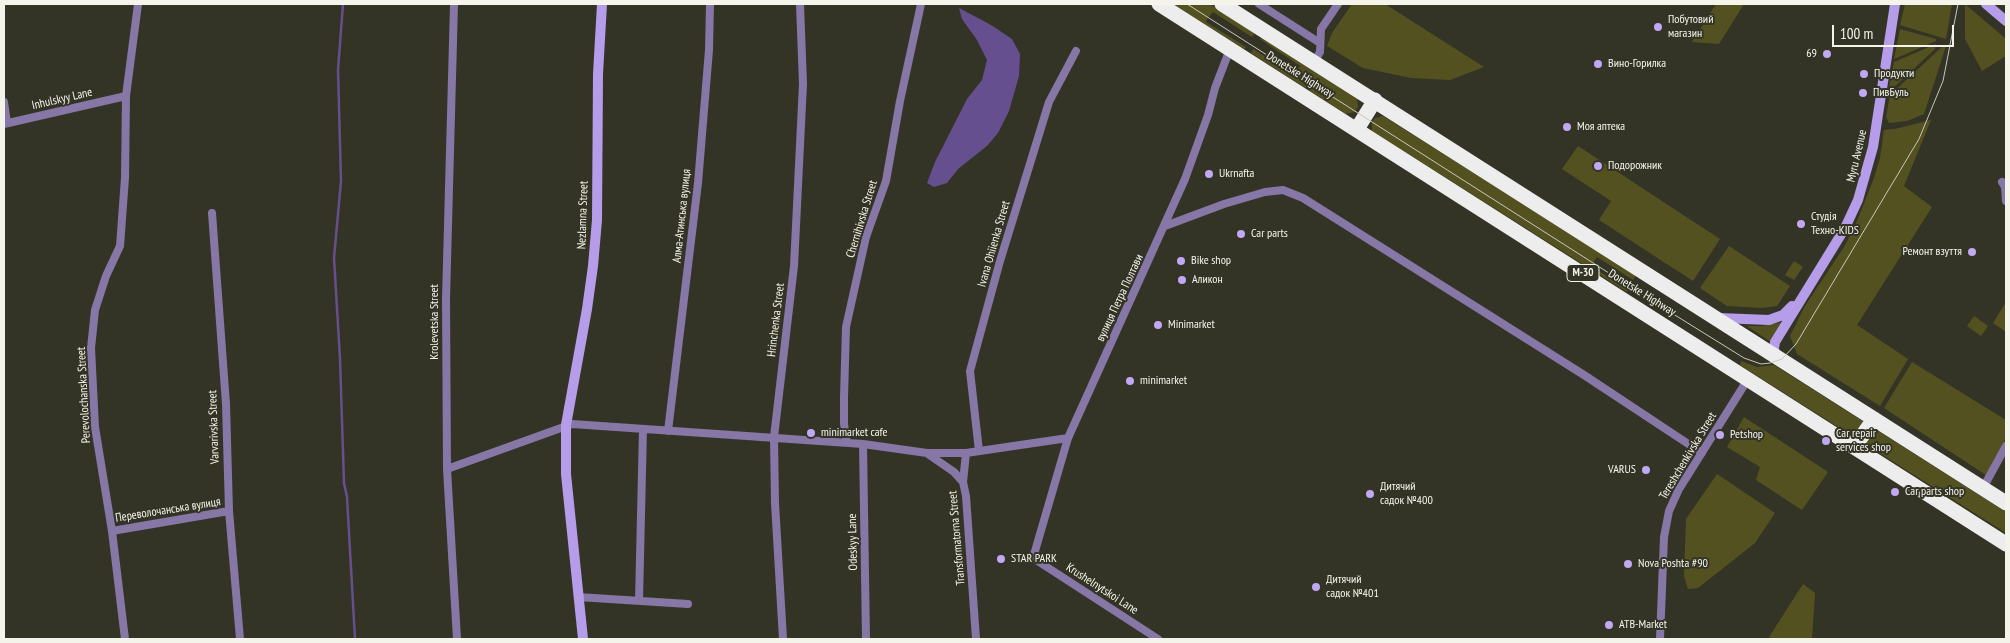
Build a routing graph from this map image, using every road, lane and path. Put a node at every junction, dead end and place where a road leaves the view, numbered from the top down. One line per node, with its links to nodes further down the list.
1 (138, 4): 18 (street, Perevolochanska Street)
2 (454, 4): 45 (street, Krolevetska Street)
3 (602, 4): 32 (street, Nezlamna Street)
4 (710, 4): 34 (street, Алма-Атинська вулиця)
5 (800, 4): 35 (street, Hrinchenka Street)
6 (921, 4): 37 (street, Chernihivska Street)
7 (1159, 4): 15 (highway, Donetske Highway / М-30)
8 (1224, 4): 17 (highway, Donetske Highway / М-30)
9 (1259, 4): 14 (street)
10 (1338, 4): 14 (street)
11 (1895, 4): 27 (street, Myru Avenue)
12 (1986, 4): 13 (street)
13 (2006, 21)
14 (1320, 43): 17 (street)
15 (1230, 49): 22 (highway, Donetske Highway / М-30); 26 (street, вулиця Петра Полтави)
16 (1076, 52): 41 (street, Ivana Ohiienka Street)
17 (1314, 62): 19 (highway, Donetske Highway / М-30)
18 (126, 96): 21 (street, Inhulskyy Lane); 50 (street, Perevolochanska Street)
19 (1375, 100): 22 (highway); 28 (highway, Donetske Highway / М-30)
20 (4, 102): 21 (street)
21 (5, 124)
22 (1357, 129): 30 (highway, Donetske Highway / М-30)
23 (2002, 182): 24 (street)
24 (2006, 201)
25 (212, 213): 49 (street, Varvarivska Street)
26 (1166, 226): 36 (street, вулиця Петра Полтави); 42 (street)
27 (1800, 298): 28 (street, Myru Avenue); 29 (street, Myru Avenue)
28 (1718, 318): 29 (highway, Donetske Highway / М-30)
29 (1775, 354): 31 (highway, Donetske Highway / М-30)
30 (1748, 379): 39 (highway, Donetske Highway / М-30); 42 (street, Tereshchenkivska Street)
31 (1874, 419): 39 (highway); 47 (highway, Donetske Highway / М-30)
32 (566, 425): 33 (street); 45 (street); 53 (street, Nezlamna Street)
33 (643, 429): 34 (street); 54 (street)
34 (668, 431): 35 (street)
35 (774, 437): 37 (street); 60 (street, Hrinchenka Street)
36 (1068, 438): 41 (street); 52 (street, вулиця Петра Полтави)
37 (847, 443): 38 (street)
38 (863, 444): 43 (street); 61 (street, Odeskyy Lane)
39 (1855, 446): 51 (highway, Donetske Highway / М-30)
40 (2006, 446): 47 (street)
41 (980, 451): 44 (street)
42 (1702, 452): 64 (street, Tereshchenkivska Street)
43 (927, 453): 44 (street); 46 (street, Transformatorna Street)
44 (966, 453): 46 (street)
45 (447, 469): 58 (street, Krolevetska Street)
46 (963, 482): 62 (street, Transformatorna Street)
47 (1983, 488): 48 (highway, Donetske Highway / М-30)
48 (2006, 503)
49 (229, 511): 50 (street, Переволочанська вулиця); 57 (street, Varvarivska Street)
50 (112, 530): 56 (street, Perevolochanska Street)
51 (2006, 544)
52 (1033, 558): 63 (street, Krushelnytskoi Lane)
53 (578, 597): 54 (street); 59 (street, Nezlamna Street)
54 (639, 601): 55 (street)
55 (688, 604)
56 (125, 639)
57 (240, 639)
58 (457, 639)
59 (583, 639)
60 (783, 639)
61 (866, 639)
62 (976, 639)
63 (1158, 639)
64 (1660, 639)

